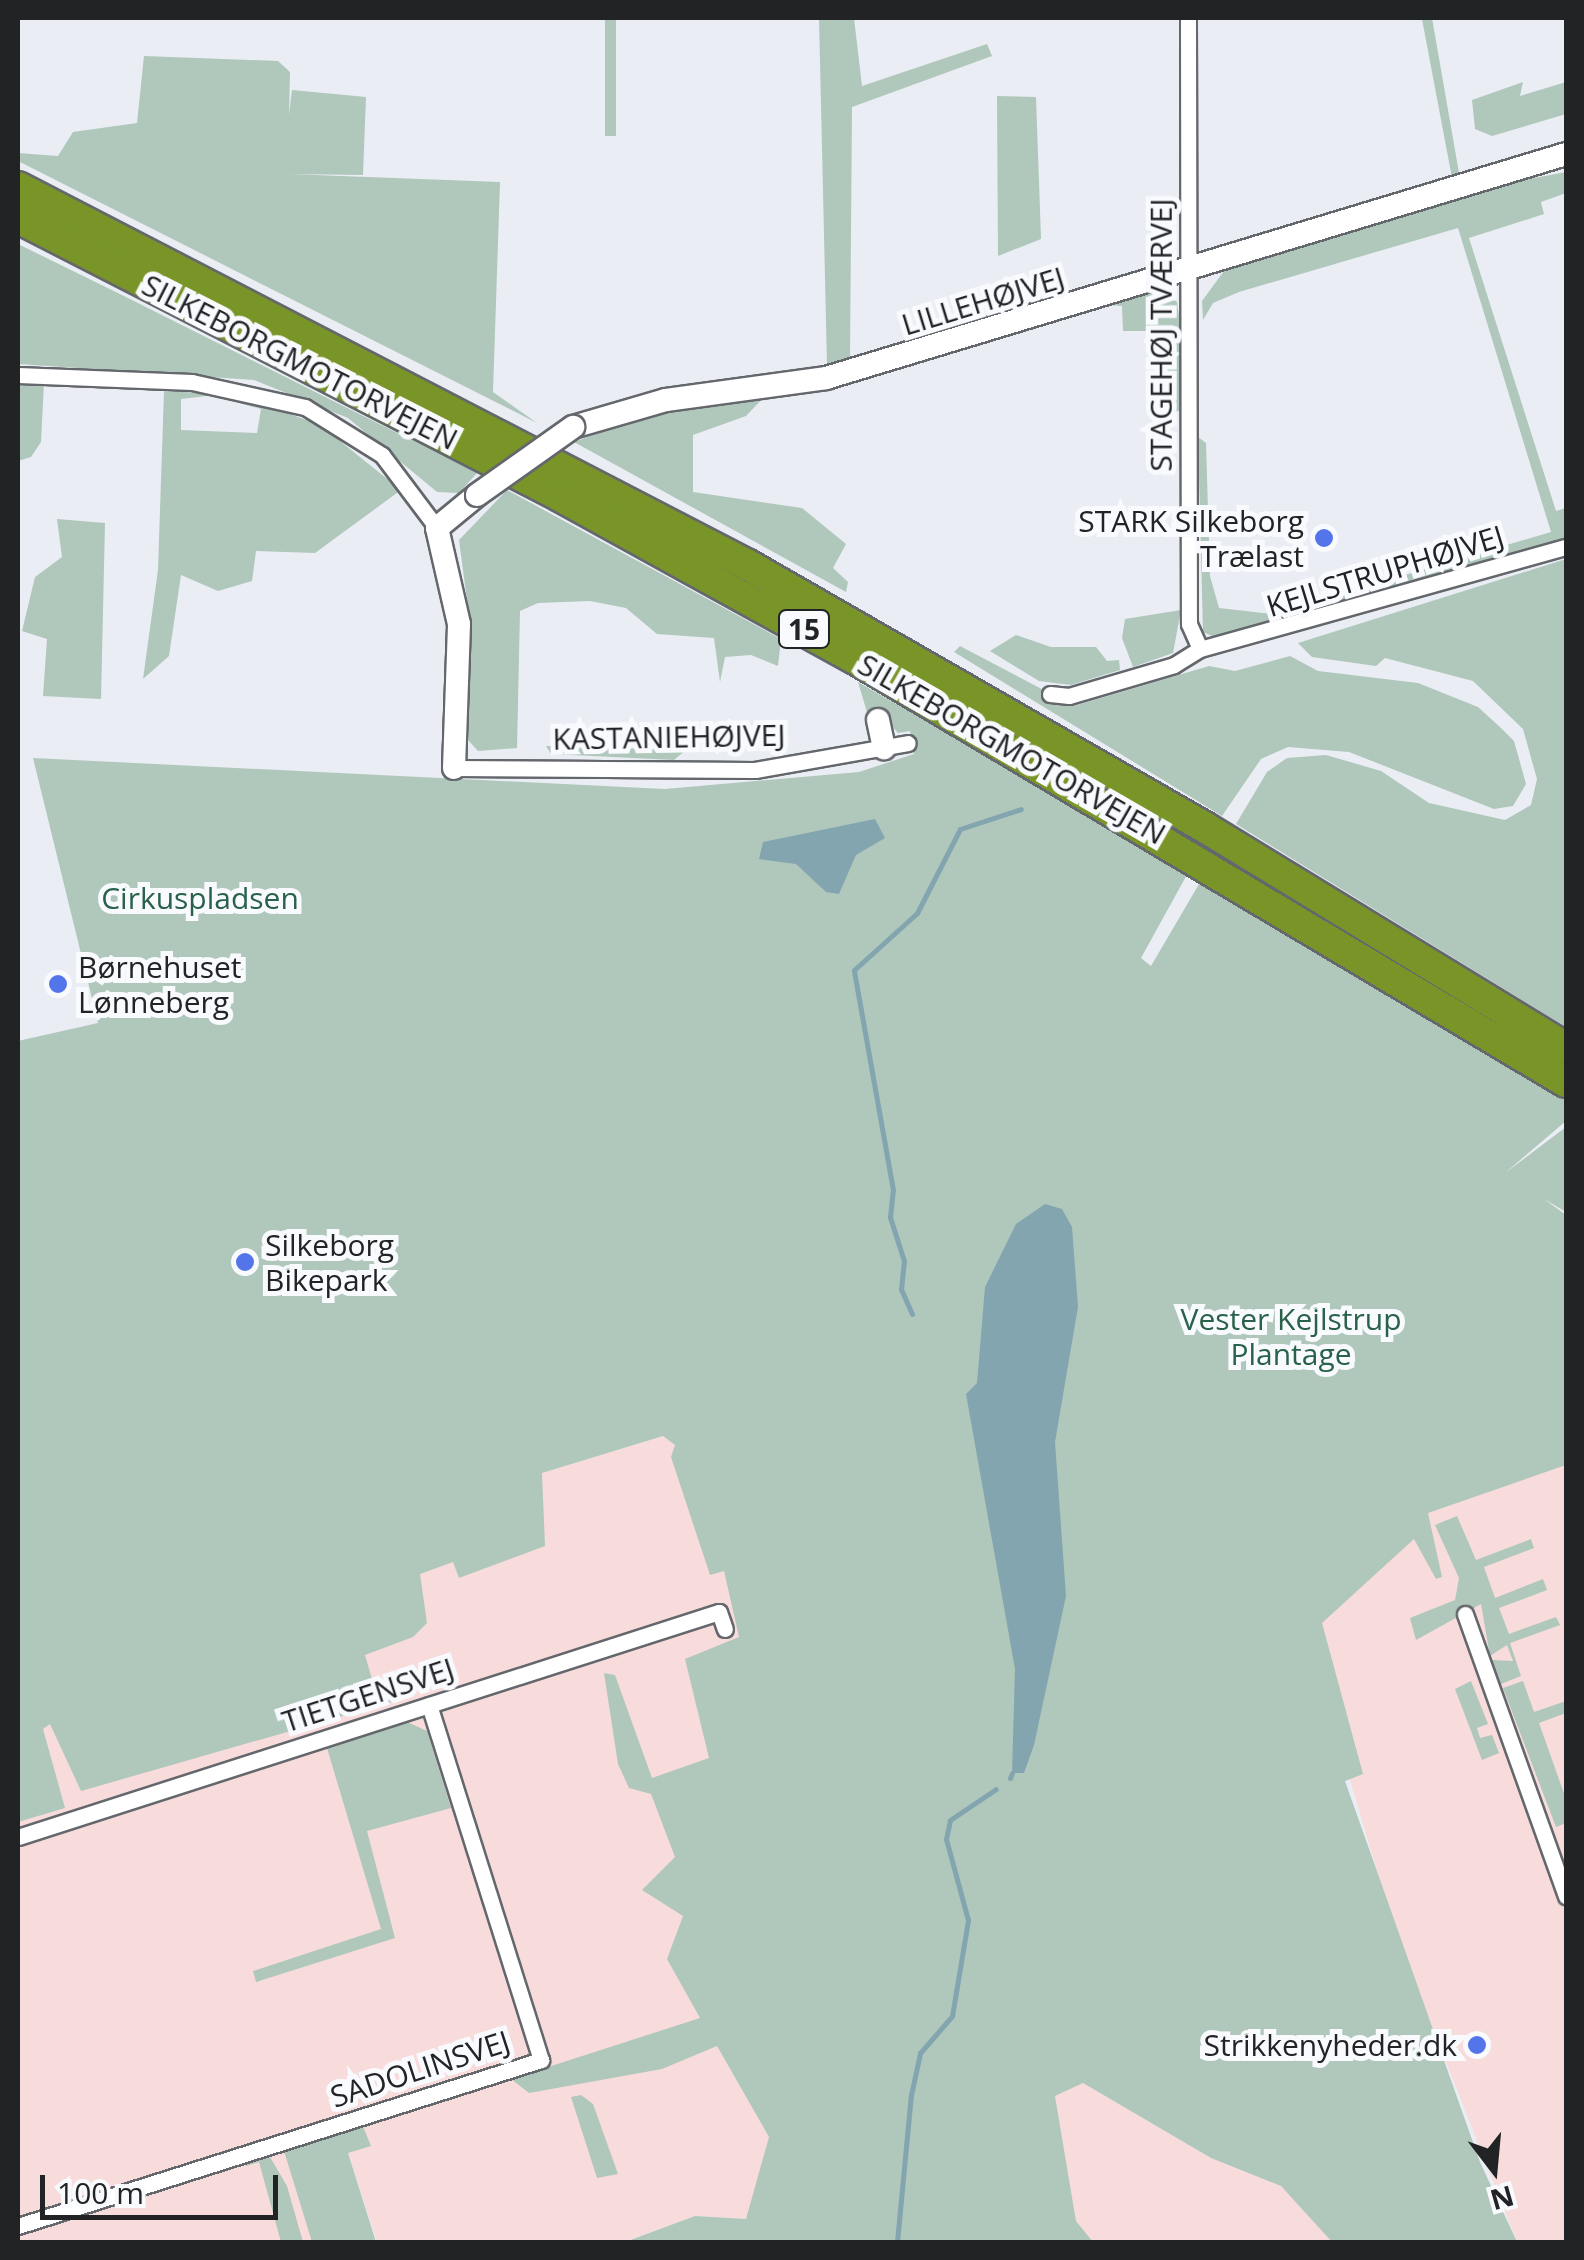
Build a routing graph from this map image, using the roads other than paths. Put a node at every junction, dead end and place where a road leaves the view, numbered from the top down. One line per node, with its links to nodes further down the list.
1 (1188, 18): 5 (street, STAGEHØJ TVÆRVEJ)
2 (1566, 154): 5 (street, LILLEHØJVEJ)
3 (18, 187): 15 (highway, SILKEBORGMOTORVEJEN / 15)
4 (18, 218): 16 (highway, SILKEBORGMOTORVEJEN / 15)
5 (1189, 270): 7 (street, LILLEHØJVEJ, bridge); 9 (street, STAGEHØJ TVÆRVEJ)
6 (18, 375): 7 (street)
7 (436, 528): 14 (street)
8 (1566, 547): 9 (street, KEJLSTRUPHØJVEJ)
9 (1200, 648): 10 (street, KEJLSTRUPHØJVEJ)
10 (1050, 694)
11 (878, 720): 13 (street)
12 (908, 743): 13 (street, KASTANIEHØJVEJ)
13 (884, 748): 14 (street, KASTANIEHØJVEJ)
14 (454, 768)
15 (1566, 1048)
16 (1566, 1082)
17 (1465, 1614): 21 (street)
18 (725, 1628): 19 (street, TIETGENSVEJ)
19 (429, 1705): 20 (street, TIETGENSVEJ); 23 (street, SADOLINSVEJ)
20 (18, 1836)
21 (1559, 1849): 22 (street)
22 (1566, 1896)
23 (18, 2226)

